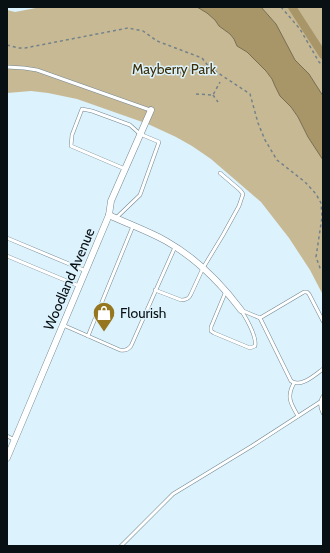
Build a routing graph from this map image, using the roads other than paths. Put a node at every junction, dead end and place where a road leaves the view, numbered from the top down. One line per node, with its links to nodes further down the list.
1 (7, 67): 2 (lane)
2 (151, 110): 3 (street, Woodland Avenue)
3 (140, 134): 4 (street, Woodland Avenue); 4 (lane); 7 (lane)
4 (125, 169): 6 (street, Woodland Avenue)
5 (220, 173): 12 (lane)
6 (109, 216): 7 (street); 13 (street, Woodland Avenue)
7 (116, 218): 8 (street)
8 (133, 226): 10 (street); 21 (lane)
9 (7, 238): 13 (lane)
10 (175, 247): 12 (street); 15 (lane)
11 (7, 256): 14 (lane)
12 (203, 268): 15 (lane); 16 (street)
13 (86, 272): 14 (street, Woodland Avenue)
14 (79, 286): 20 (street, Woodland Avenue)
15 (156, 290): 21 (lane)
16 (226, 292): 17 (street); 17 (lane)
17 (241, 310): 18 (lane)
18 (260, 318): 19 (lane); 23 (lane)
19 (323, 321)
20 (63, 325): 21 (lane); 29 (street, Woodland Avenue)
21 (88, 336)
22 (323, 369): 23 (lane)
23 (294, 383): 27 (lane)
24 (323, 396): 25 (lane)
25 (320, 402): 26 (lane); 27 (lane)
26 (323, 413)
27 (298, 416): 31 (lane)
28 (7, 436): 29 (lane)
29 (14, 440): 30 (street, Woodland Avenue)
30 (7, 458)
31 (121, 546)

